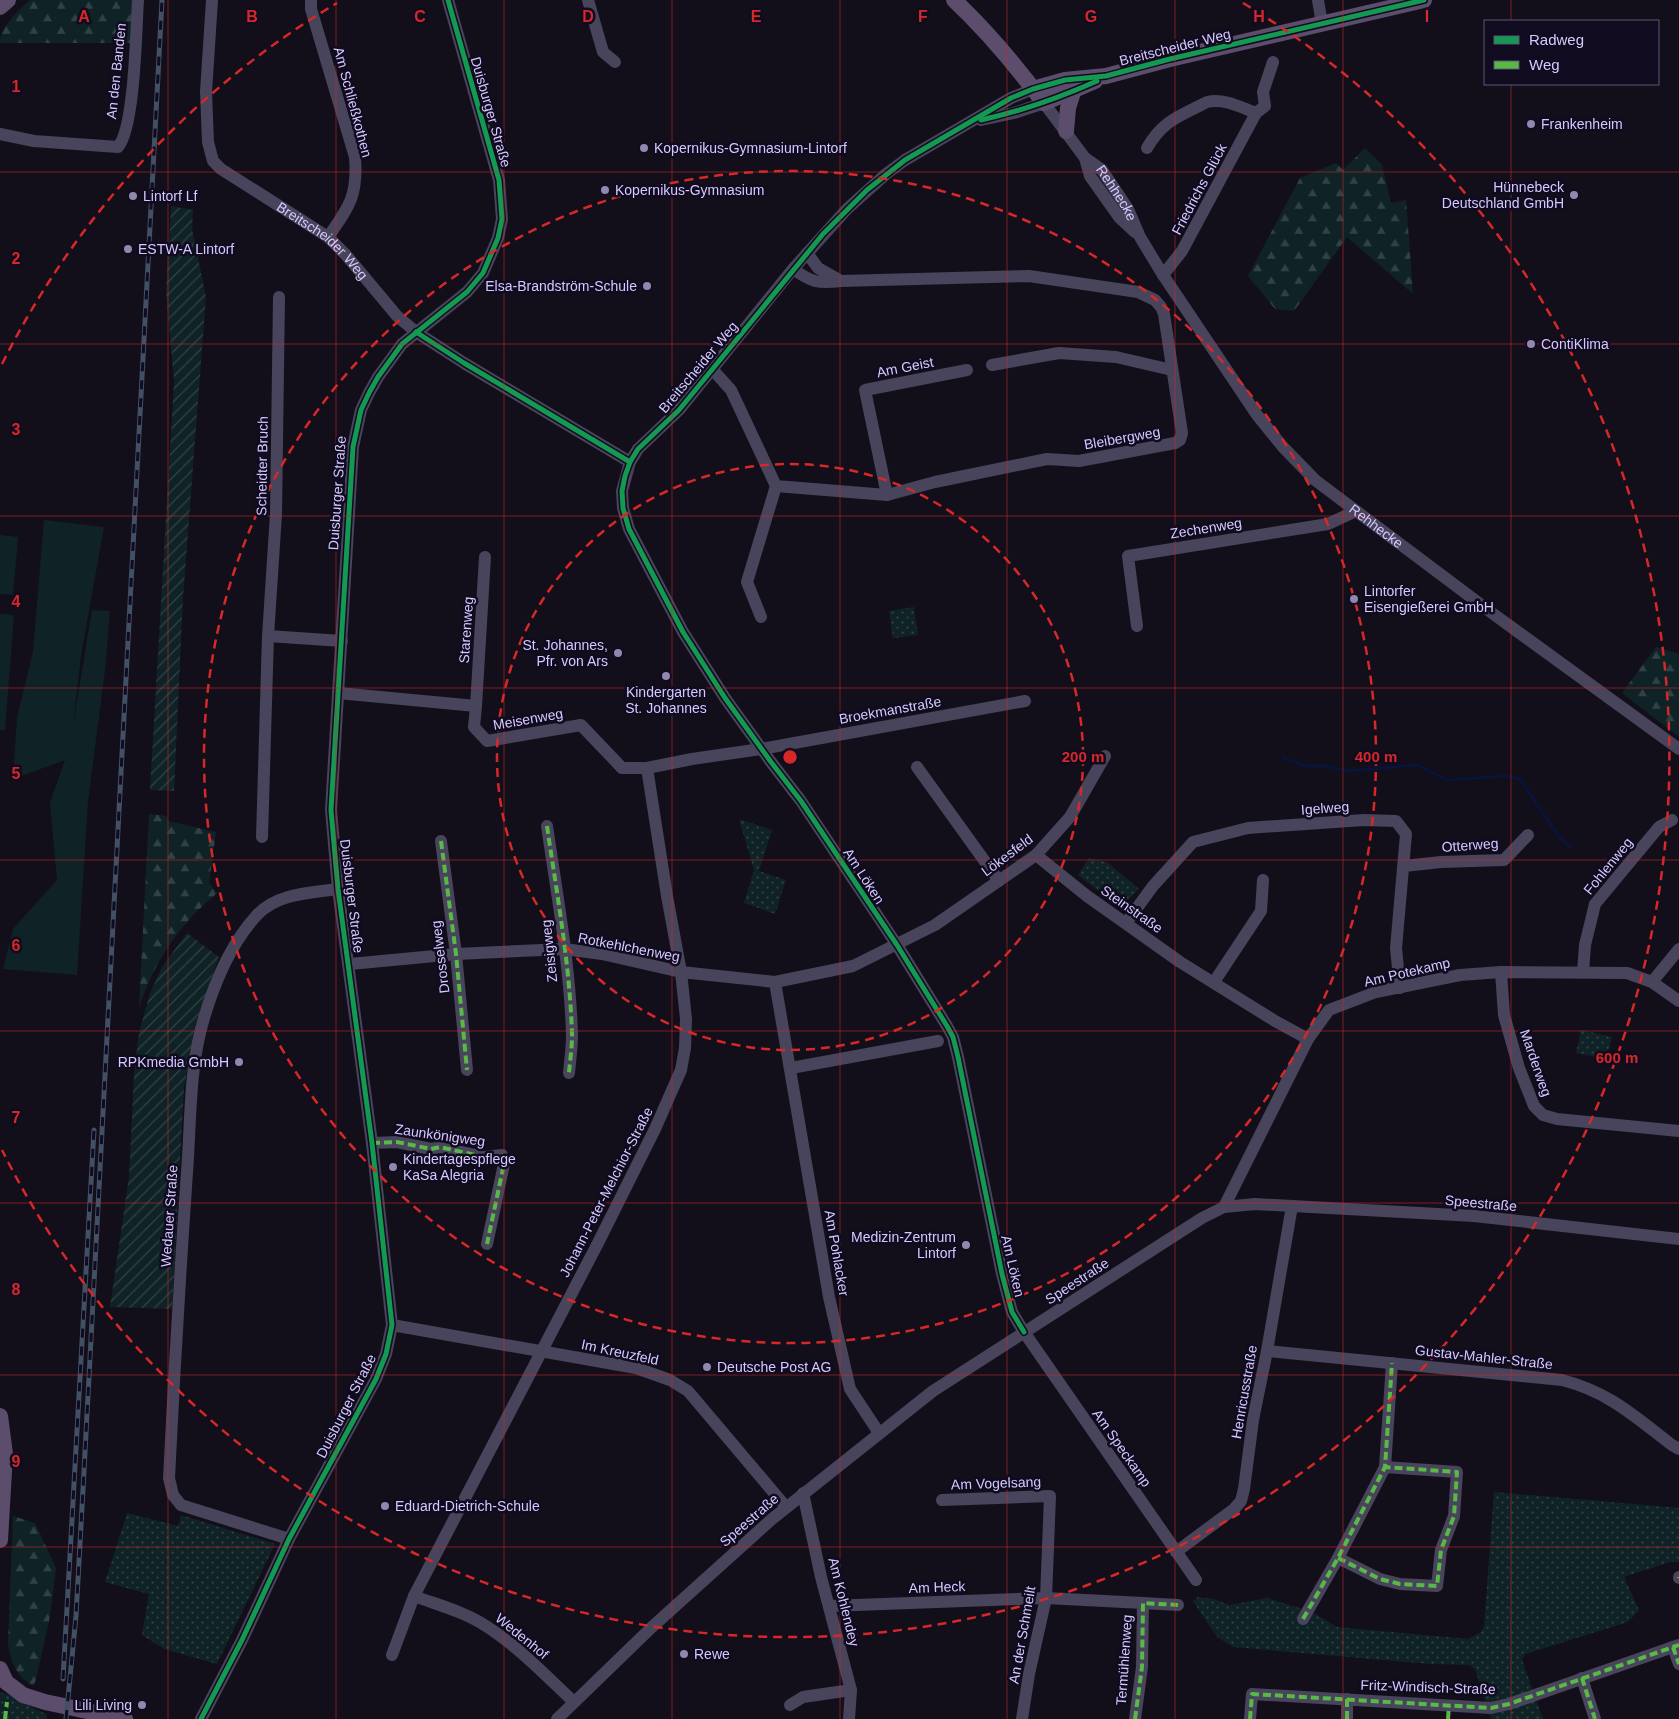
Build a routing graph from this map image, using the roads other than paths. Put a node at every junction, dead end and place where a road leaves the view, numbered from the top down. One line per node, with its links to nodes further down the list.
1 (8, 0): 10 (main road)
2 (138, 0): 21 (street, An den Banden)
3 (212, 0): 23 (street, Breitscheider Weg)
4 (312, 0): 23 (street, Am Schließkothen)
5 (448, 0): 29 (street, Duisburger Straße)
6 (588, 0): 12 (street)
7 (954, 0): 15 (main road, Rehhecke)
8 (1318, 0): 11 (street)
9 (1424, 0): 11 (main road, Breitscheider Weg)
10 (0, 7)
11 (1322, 24): 14 (main road, Breitscheider Weg)
12 (615, 62)
13 (1273, 62): 18 (street, Friedrichs Glück)
14 (1106, 76): 15 (main road, Breitscheider Weg); 16 (main road, Breitscheider Weg)
15 (1033, 88): 17 (main road, Rehhecke); 19 (street, Breitscheider Weg)
16 (1073, 92): 17 (main road, Breitscheider Weg); 20 (main road)
17 (1044, 103): 19 (street, Breitscheider Weg); 20 (street, Rehhecke)
18 (1256, 113): 22 (street); 26 (street, Friedrichs Glück)
19 (969, 123): 24 (street, Breitscheider Weg)
20 (1066, 131): 26 (street, Rehhecke)
21 (0, 134)
22 (1147, 148)
23 (328, 237): 29 (street, Breitscheider Weg)
24 (807, 253): 25 (street, Breitscheider Weg); 27 (street)
25 (793, 269): 27 (street, Bleibergweg); 31 (street, Breitscheider Weg)
26 (1163, 275): 37 (street, Rehhecke)
27 (841, 282): 33 (street, Bleibergweg)
28 (279, 297): 41 (street, Scheidter Bruch)
29 (416, 332): 34 (street, Breitscheider Weg); 42 (street, Duisburger Straße)
30 (992, 365): 33 (street)
31 (712, 369): 34 (street, Breitscheider Weg); 35 (street)
32 (967, 370): 36 (street, Am Geist)
33 (1172, 370): 36 (street, Bleibergweg)
34 (630, 462): 46 (street, Am Löken)
35 (776, 486): 36 (street, Bleibergweg); 39 (street)
36 (887, 496)
37 (1356, 511): 40 (street, Zechenweg); 47 (street, Rehhecke)
38 (485, 557): 45 (street, Starenweg)
39 (762, 617)
40 (1137, 626)
41 (268, 636): 42 (street); 54 (street, Scheidter Bruch)
42 (342, 640): 43 (street, Duisburger Straße)
43 (338, 693): 45 (street, Meisenweg); 60 (street, Duisburger Straße)
44 (1025, 701): 46 (street, Broekmanstraße)
45 (476, 706): 50 (street, Meisenweg)
46 (761, 749): 50 (street, Meisenweg); 62 (street, Am Löken)
47 (1679, 749)
48 (1105, 756): 56 (street, Lökesfeld)
49 (917, 767): 59 (street)
50 (647, 768): 67 (street, Johann-Peter-Melchior-Straße)
51 (1672, 820): 69 (street, Fohlenweg)
52 (548, 826): 63 (street, Zeisigweg)
53 (1528, 835): 57 (street, Otterweg)
54 (262, 837)
55 (441, 841): 65 (street, Drosselweg)
56 (1036, 855): 59 (street, Lökesfeld); 61 (street, Steinstraße)
57 (1404, 866): 61 (street, Igelweg); 73 (street, Igelweg)
58 (1262, 880): 71 (street)
59 (999, 881): 62 (street, Lökesfeld)
60 (338, 889): 66 (street, Duisburger Straße); 99 (street, Wedauer Straße)
61 (1126, 923): 71 (street, Steinstraße)
62 (897, 946): 70 (street, Rotkehlchenweg); 87 (street, Am Löken)
63 (564, 949): 65 (street, Rotkehlchenweg); 67 (street, Rotkehlchenweg); 79 (street, Zeisigweg)
64 (1679, 949): 72 (street)
65 (456, 954): 66 (street, Rotkehlchenweg); 78 (street, Drosselweg)
66 (350, 964): 81 (street, Duisburger Straße)
67 (680, 972): 70 (street, Rotkehlchenweg); 89 (street, Johann-Peter-Melchior-Straße)
68 (1501, 972): 69 (street, Am Potekamp); 73 (street, Am Potekamp); 80 (street, Marderweg)
69 (1583, 972): 72 (street, Am Potekamp)
70 (775, 982): 77 (street, Am Pohlacker)
71 (1214, 982): 75 (street, Steinstraße)
72 (1652, 982): 74 (street, Am Potekamp)
73 (1400, 988): 75 (street, Am Potekamp)
74 (1679, 1001)
75 (1308, 1039): 83 (street, Am Potekamp)
76 (938, 1041): 77 (street)
77 (791, 1068): 92 (street, Am Pohlacker)
78 (467, 1070)
79 (569, 1073)
80 (1679, 1131)
81 (372, 1143): 85 (street, Zaunkönigweg); 86 (street, Duisburger Straße)
82 (1292, 1206): 83 (street, Speestraße); 84 (street, Speestraße); 88 (street, Henricusstraße)
83 (1224, 1207): 87 (street, Speestraße)
84 (1679, 1239)
85 (487, 1244)
86 (392, 1325): 89 (street, Im Kreuzfeld); 99 (street, Duisburger Straße)
87 (1024, 1332): 92 (street, Speestraße); 101 (street, Am Speckamp)
88 (1267, 1351): 90 (street, Gustav-Mahler-Straße); 101 (street, Henricusstraße)
89 (542, 1352): 98 (street, Im Kreuzfeld); 104 (street, Johann-Peter-Melchior-Straße)
90 (1392, 1363): 93 (street, Gustav-Mahler-Straße); 94 (street)
91 (0, 1416): 100 (main road)
92 (879, 1433): 95 (street, Speestraße)
93 (1679, 1449)
94 (1385, 1467): 102 (street); 102 (street)
95 (804, 1493): 98 (street, Speestraße); 108 (street, Am Kohlendey)
96 (1050, 1496): 97 (street, Am Vogelsang); 105 (street, An der Schmeilt)
97 (942, 1500)
98 (786, 1507): 117 (street, Speestraße)
99 (289, 1538): 121 (street, Duisburger Straße)
100 (0, 1540)
101 (1176, 1552): 103 (street, Am Speckamp)
102 (1338, 1558): 109 (street)
103 (1196, 1580)
104 (414, 1596): 111 (street, Johann-Peter-Melchior-Straße); 117 (street, Wedenhof)
105 (1046, 1598): 106 (street, Termühlenweg); 108 (street, Am Heck); 124 (street, An der Schmeilt)
106 (1143, 1603): 107 (street, Termühlenweg); 125 (street, Termühlenweg)
107 (1178, 1604)
108 (829, 1606): 115 (street, Am Kohlendey)
109 (1303, 1619)
110 (1676, 1646): 112 (street); 114 (street, Fritz-Windisch-Straße)
111 (392, 1655)
112 (1679, 1664)
113 (4, 1677): 120 (main road)
114 (1582, 1678): 119 (street, Fritz-Windisch-Straße); 129 (street)
115 (851, 1690): 118 (street); 123 (street, Am Kohlendey)
116 (1347, 1699): 119 (street, Fritz-Windisch-Straße); 126 (street, Fritz-Windisch-Straße); 127 (street)
117 (574, 1702): 122 (street, Speestraße)
118 (790, 1705)
119 (1449, 1706): 128 (street)
120 (125, 1719)
121 (201, 1719)
122 (557, 1719)
123 (849, 1719)
124 (1022, 1719)
125 (1135, 1719)
126 (1250, 1719)
127 (1347, 1719)
128 (1448, 1719)
129 (1595, 1719)

